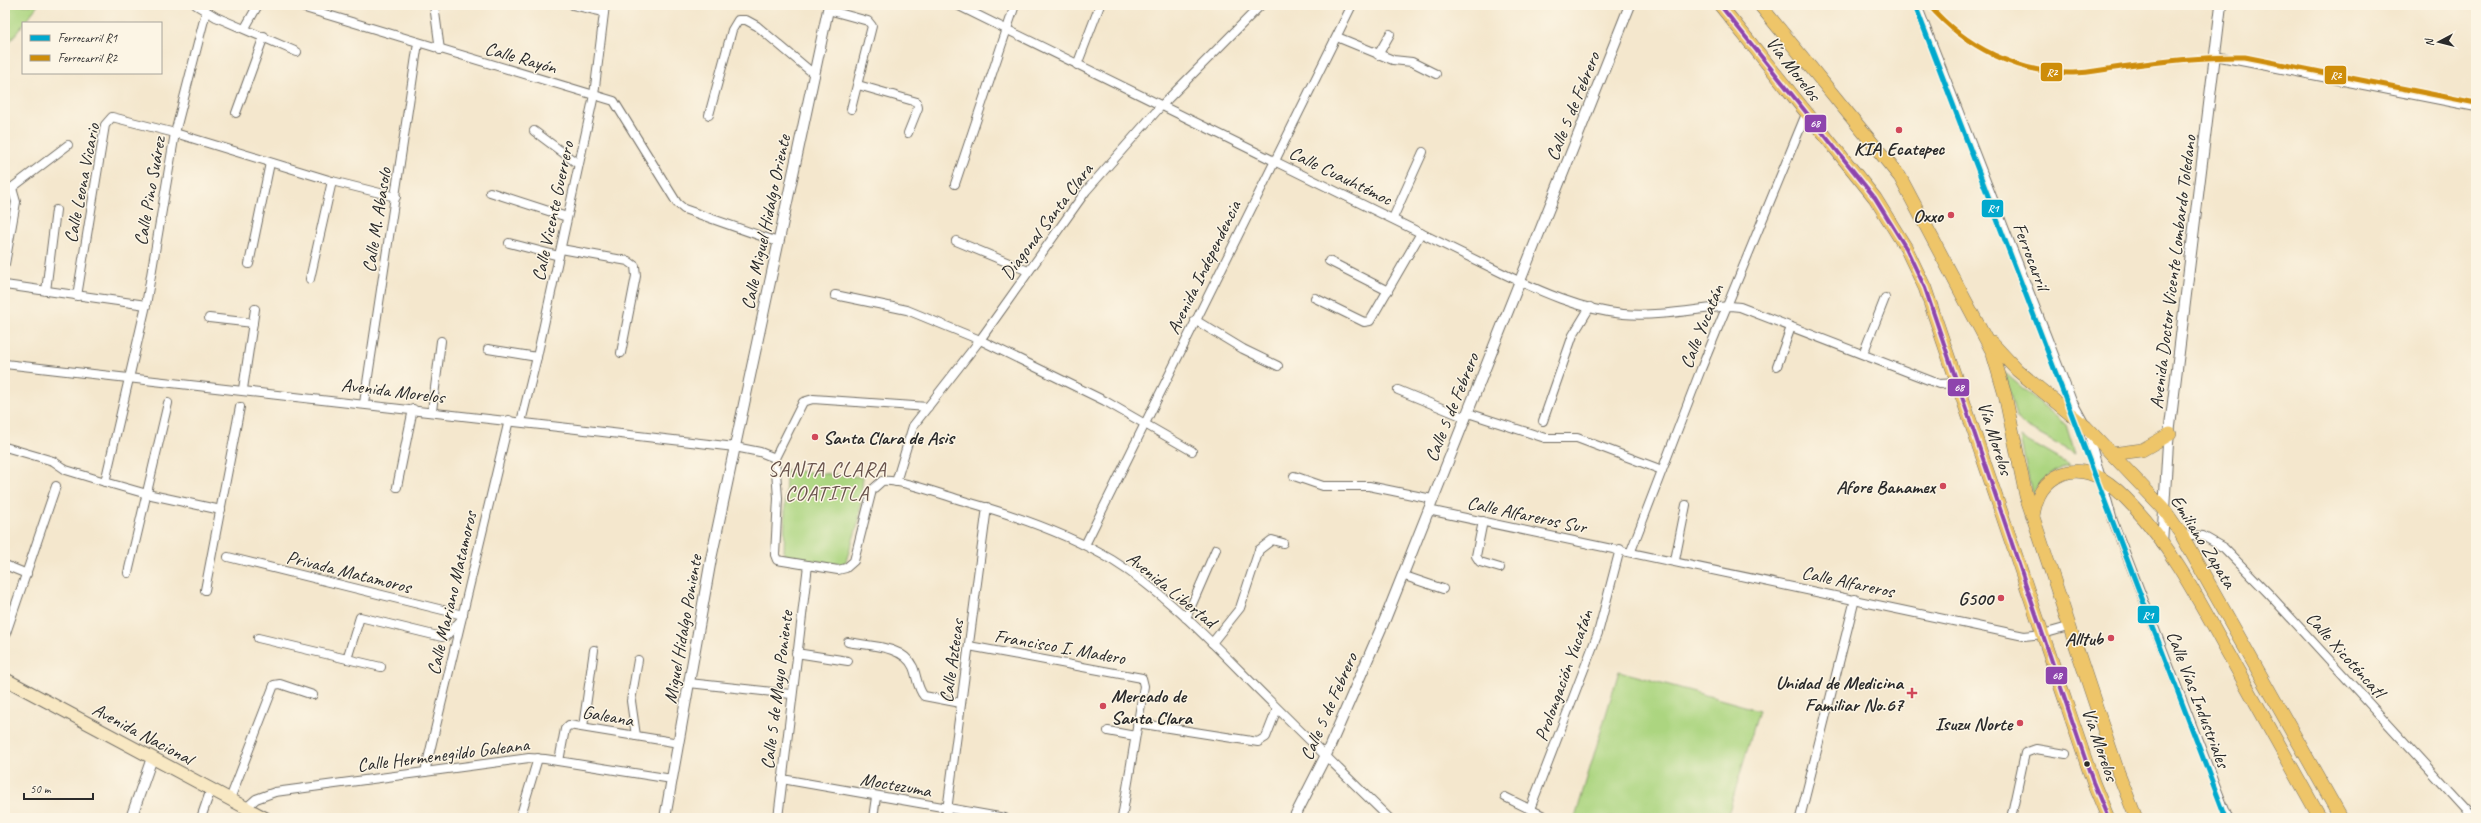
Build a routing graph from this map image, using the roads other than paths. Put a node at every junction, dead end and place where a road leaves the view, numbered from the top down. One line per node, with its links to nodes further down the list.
1 (196, 5): 20 (street)
2 (258, 5): 22 (street)
3 (295, 5): 21 (street, Calle Rayón)
4 (319, 5): 21 (street)
5 (434, 5): 28 (street)
6 (573, 5): 19 (street)
7 (957, 5): 17 (street, Calle Cuauhtémoc)
8 (1015, 5): 23 (street)
9 (1100, 5): 32 (street)
10 (1261, 5): 37 (street, Diagonal Santa Clara)
11 (1352, 5): 26 (street, Avenida Independencia)
12 (1630, 5): 69 (street, Calle 5 de Febrero)
13 (1720, 5): 41 (main road, Vía Morelos)
14 (1760, 5): 85 (main road, Vía Morelos)
15 (1917, 5): 110 (street, Ferrocarril)
16 (2221, 5): 31 (street, Avenida Doctor Vicente Lombardo Toledano)
17 (966, 7): 23 (street, Calle Cuauhtémoc)
18 (829, 8): 34 (street, Calle Miguel Hidalgo Oriente); 35 (street)
19 (605, 9): 36 (street, Calle Vicente Guerrero)
20 (206, 12): 22 (street); 44 (street, Calle Pino Suárez)
21 (326, 14): 27 (street, Calle Rayón)
22 (245, 28): 25 (street)
23 (1008, 31): 32 (street, Calle Cuauhtémoc); 52 (street)
24 (1390, 34): 30 (street)
25 (264, 36): 29 (street); 40 (street)
26 (1337, 37): 30 (street); 48 (street, Avenida Independencia)
27 (418, 43): 28 (street, Calle Rayón); 55 (street, Calle M. Abasolo)
28 (440, 50): 36 (street, Calle Rayón)
29 (297, 52)
30 (1378, 55): 33 (street)
31 (2215, 56): 38 (street); 111 (street, Avenida Doctor Vicente Lombardo Toledano)
32 (1077, 65): 37 (street, Calle Cuauhtémoc)
33 (1436, 74)
34 (815, 75): 42 (street); 61 (street, Calle Miguel Hidalgo Oriente)
35 (858, 85): 39 (street); 45 (street)
36 (594, 95): 50 (street, Calle Vicente Guerrero); 61 (street, Calle Rayón)
37 (1161, 106): 48 (street, Calle Cuauhtémoc); 67 (street, Diagonal Santa Clara)
38 (2476, 107)
39 (851, 109)
40 (236, 112)
41 (1806, 114): 78 (street, Calle Yucatán); 96 (main road, Vía Morelos)
42 (709, 115)
43 (534, 131): 50 (street)
44 (175, 133): 49 (street); 74 (street, Calle Leona Vicario); 77 (street, Calle Pino Suárez)
45 (908, 133)
46 (68, 145): 53 (street)
47 (1423, 152): 58 (street)
48 (1274, 160): 58 (street, Calle Cuauhtémoc); 82 (street, Avenida Independencia)
49 (270, 163): 51 (street); 66 (street)
50 (578, 164): 57 (street, Calle Vicente Guerrero)
51 (332, 181): 55 (street); 68 (street)
52 (954, 184)
53 (8, 190): 65 (street)
54 (490, 192): 57 (street)
55 (396, 197): 100 (street, Calle M. Abasolo)
56 (56, 210): 71 (street)
57 (567, 217): 63 (street, Calle Vicente Guerrero)
58 (1393, 218): 59 (street, Calle Cuauhtémoc)
59 (1421, 233): 69 (street, Calle Cuauhtémoc); 72 (street)
60 (956, 241): 67 (street)
61 (778, 242): 113 (street, Calle Miguel Hidalgo Oriente)
62 (509, 243): 63 (street)
63 (560, 252): 89 (street); 91 (street, Calle Vicente Guerrero)
64 (1328, 261): 72 (street)
65 (5, 264)
66 (249, 264)
67 (1028, 271): 86 (street, Diagonal Santa Clara)
68 (310, 279)
69 (1520, 282): 79 (street, Calle Cuauhtémoc); 105 (street, Calle 5 de Febrero)
70 (5, 285): 71 (street)
71 (46, 291): 74 (street)
72 (1388, 291): 75 (street)
73 (835, 295): 86 (street)
74 (77, 296): 77 (street)
75 (1316, 298)
76 (1885, 298): 90 (street)
77 (146, 306): 95 (street, Calle Pino Suárez)
78 (1726, 306): 79 (street, Calle Cuauhtémoc); 84 (street, Calle Cuauhtémoc); 117 (street, Calle Yucatán)
79 (1590, 307): 107 (street)
80 (255, 309): 83 (street)
81 (209, 318): 83 (street)
82 (1195, 320): 93 (street); 109 (street, Avenida Independencia)
83 (253, 323): 97 (street)
84 (1791, 327): 90 (street, Calle Cuauhtémoc); 94 (street)
85 (1980, 327): 110 (main road, Emiliano Zapata); 131 (main road, Vía Morelos)
86 (980, 340): 102 (street, Diagonal Santa Clara); 109 (street)
87 (441, 341): 104 (street)
88 (488, 349): 91 (street)
89 (621, 353)
90 (1863, 354): 96 (street, Calle Cuauhtémoc)
91 (537, 357): 108 (street, Calle Vicente Guerrero)
92 (5, 364): 95 (street, Avenida Morelos)
93 (1278, 366)
94 (1777, 366)
95 (130, 377): 97 (street, Avenida Morelos); 120 (street, Calle Pino Suárez)
96 (1958, 383): 155 (main road, Vía Morelos)
97 (243, 389): 100 (street, Avenida Morelos)
98 (1398, 390): 105 (street)
99 (168, 403): 124 (street)
100 (364, 403): 103 (street, Avenida Morelos)
101 (240, 407): 129 (street)
102 (928, 407): 116 (street); 121 (street, Diagonal Santa Clara)
103 (413, 409): 104 (street, Avenida Morelos); 123 (street)
104 (432, 411): 106 (street, Avenida Morelos)
105 (1467, 415): 117 (street); 125 (street, Calle 5 de Febrero)
106 (509, 420): 108 (street, Avenida Morelos); 152 (street, Calle Mariano Matamoros)
107 (1543, 421)
108 (520, 422): 113 (street, Avenida Morelos)
109 (1145, 422): 114 (street); 136 (street, Avenida Independencia)
110 (2086, 427): 115 (main road, Emiliano Zapata); 119 (street, Ferrocarril)
111 (2170, 434): 115 (main road); 128 (street, Avenida Doctor Vicente Lombardo Toledano)
112 (5, 447): 120 (street)
113 (734, 447): 116 (street, Avenida Morelos); 168 (street, Miguel Hidalgo Poniente)
114 (1192, 451)
115 (2112, 454): 128 (main road, Emiliano Zapata)
116 (775, 458): 143 (street)
117 (1662, 470): 139 (street, Calle Yucatán)
118 (1294, 476): 125 (street)
119 (2101, 479): 131 (main road, Emiliano Zapata); 135 (main road, Emiliano Zapata); 211 (street, Calle Vías Industriales)
120 (104, 482): 124 (street)
121 (896, 482): 127 (street, Avenida Libertad); 143 (street, Avenida Libertad)
122 (56, 486): 146 (street)
123 (396, 487)
124 (147, 494): 129 (street); 145 (street)
125 (1432, 499): 130 (street, Calle 5 de Febrero)
126 (1686, 505): 141 (street)
127 (987, 507): 136 (street, Avenida Libertad); 160 (street, Calle Aztecas)
128 (2163, 508): 133 (main road, Emiliano Zapata); 135 (street, Avenida Doctor Vicente Lombardo Toledano)
129 (221, 510): 149 (street)
130 (1428, 510): 132 (street, Calle Alfareros Sur); 147 (street, Calle 5 de Febrero)
131 (2033, 516): 154 (main road, Vía Morelos)
132 (1483, 521): 138 (street, Calle Alfareros Sur); 144 (street)
133 (2181, 534): 213 (main road, Emiliano Zapata); 214 (street, Calle Xicoténcatl)
134 (1283, 543): 159 (street)
135 (2162, 544): 212 (main road, Emiliano Zapata)
136 (1085, 545): 153 (street, Avenida Libertad)
137 (1216, 549): 153 (street)
138 (1620, 549): 139 (street, Calle Alfareros); 193 (street, Prolongación Yucatán)
139 (1631, 551): 141 (street, Calle Alfareros)
140 (228, 557): 152 (street, Privada Matamoros)
141 (1675, 560): 150 (street, Calle Alfareros)
142 (5, 564): 146 (street)
143 (808, 565): 162 (street, Calle 5 de Mayo Poniente)
144 (1500, 568)
145 (128, 573)
146 (27, 574): 151 (street)
147 (1402, 575): 148 (street); 180 (street, Calle 5 de Febrero)
148 (1443, 589)
149 (205, 590)
150 (1855, 599): 155 (street, Calle Alfareros); 207 (street)
151 (8, 616): 156 (street)
152 (462, 617): 163 (street); 184 (street, Calle Mariano Matamoros)
153 (1186, 618): 159 (street, Avenida Libertad)
154 (2068, 626): 155 (street, Calle Alfareros); 210 (main road, Vía Morelos)
155 (2043, 634): 209 (main road, Vía Morelos)
156 (5, 636)
157 (258, 638): 163 (street)
158 (848, 642): 171 (street)
159 (1212, 643): 172 (street, Avenida Libertad)
160 (969, 646): 171 (street, Calle Aztecas); 173 (street, Francisco I. Madero)
161 (594, 650): 174 (street)
162 (796, 653): 165 (street); 169 (street, Calle 5 de Mayo Poniente)
163 (346, 659): 166 (street)
164 (638, 660): 176 (street)
165 (848, 661)
166 (381, 667)
167 (5, 679): 181 (main road, Avenida Nacional)
168 (689, 683): 169 (street); 178 (street, Miguel Hidalgo Poniente)
169 (791, 694): 185 (street, Calle 5 de Mayo Poniente)
170 (313, 695): 190 (street)
171 (961, 703): 192 (street, Calle Aztecas)
172 (1277, 709): 173 (street); 180 (street, Avenida Libertad)
173 (1137, 723): 177 (street)
174 (583, 727): 176 (street, Galeana); 183 (street, Galeana)
175 (1108, 731): 177 (street)
176 (636, 736): 178 (street, Galeana)
177 (1135, 736): 204 (street)
178 (679, 743): 186 (street, Miguel Hidalgo Poniente)
179 (2066, 754): 208 (street)
180 (1326, 755): 194 (street, Avenida Libertad); 205 (street, Calle 5 de Febrero)
181 (152, 758): 187 (main road, Avenida Nacional); 195 (street)
182 (538, 758): 183 (street, Calle Hermenegildo Galeana); 184 (street, Calle Hermenegildo Galeana); 198 (street)
183 (559, 761): 186 (street, Calle Hermenegildo Galeana)
184 (425, 772): 191 (street, Calle Hermenegildo Galeana)
185 (782, 778): 188 (street, Moctezuma); 200 (street, Calle 5 de Mayo Poniente)
186 (672, 779): 199 (street, Miguel Hidalgo Poniente)
187 (211, 789): 190 (main road, Avenida Nacional); 196 (street)
188 (876, 797): 192 (street, Moctezuma); 201 (street)
189 (1505, 797): 193 (street)
190 (230, 799): 191 (main road, Avenida Nacional)
191 (246, 808): 197 (main road, Avenida Nacional)
192 (948, 809): 202 (street, Calle Aztecas); 203 (street, Moctezuma)
193 (1530, 809): 206 (street)
194 (1385, 816)
195 (131, 818)
196 (201, 818)
197 (265, 818)
198 (522, 818)
199 (665, 818)
200 (778, 818)
201 (873, 818)
202 (946, 818)
203 (1005, 818)
204 (1122, 818)
205 (1294, 818)
206 (1548, 818)
207 (1800, 818)
208 (2011, 818)
209 (2108, 818)
210 (2136, 818)
211 (2228, 818)
212 (2320, 818)
213 (2341, 818)
214 (2474, 818)

